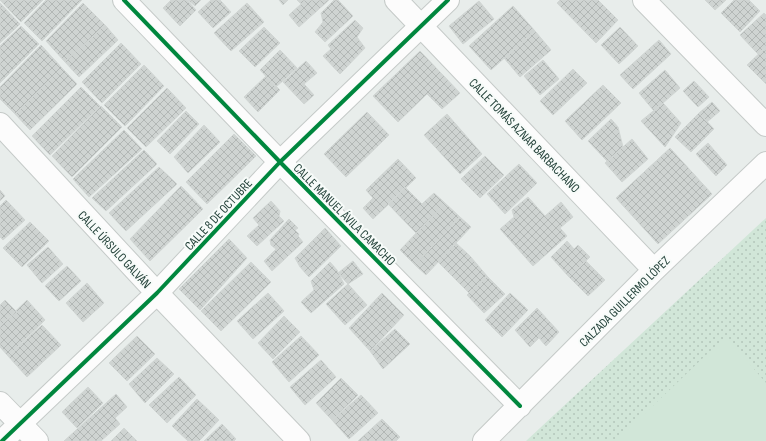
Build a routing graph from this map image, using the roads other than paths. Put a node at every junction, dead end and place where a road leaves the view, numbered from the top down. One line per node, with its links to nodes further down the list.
1 (124, 0): 8 (street, CALLE MANUEL ÁVILA CAMACHO)
2 (396, 0): 5 (street, CALLE TOMÁS AZNAR BARBACHANO)
3 (448, 0): 5 (street, CALLE 8 DE OCTUBRE)
4 (644, 0): 7 (street)
5 (421, 26): 8 (street, CALLE 8 DE OCTUBRE); 10 (street, CALLE TOMÁS AZNAR BARBACHANO)
6 (0, 124): 11 (street, CALLE ÚRSULO GALVÁN)
7 (766, 125)
8 (280, 162): 11 (street, CALLE 8 DE OCTUBRE); 13 (street, CALLE MANUEL ÁVILA CAMACHO)
9 (766, 163): 10 (street, CALZADA GUILLERMO LÓPEZ)
10 (654, 270): 13 (street, CALZADA GUILLERMO LÓPEZ)
11 (157, 293): 14 (street, CALLE 8 DE OCTUBRE); 17 (street, CALLE ÚRSULO GALVÁN)
12 (0, 403): 14 (street)
13 (520, 406): 18 (street, CALZADA GUILLERMO LÓPEZ)
14 (20, 423): 15 (street, CALLE 8 DE OCTUBRE); 16 (street)
15 (2, 441)
16 (37, 441)
17 (299, 441)
18 (484, 441)

